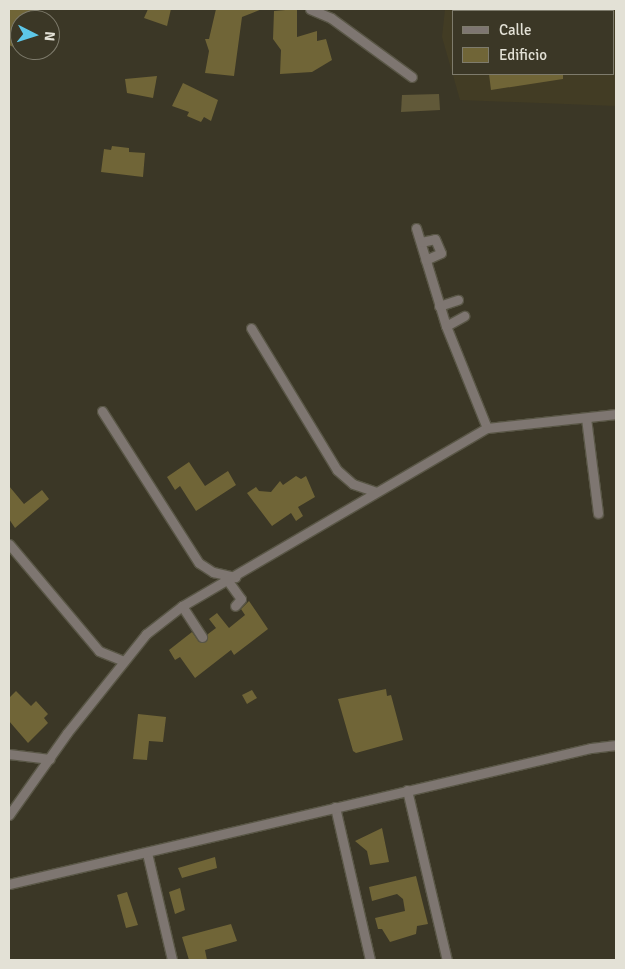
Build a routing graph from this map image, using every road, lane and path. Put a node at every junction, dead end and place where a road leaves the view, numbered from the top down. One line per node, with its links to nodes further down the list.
1 (310, 9): 2 (street)
2 (412, 77)
3 (416, 228): 4 (street)
4 (421, 242): 5 (street); 5 (street)
5 (424, 260): 7 (street)
6 (458, 300): 7 (street)
7 (439, 306): 9 (street)
8 (464, 316): 9 (street)
9 (446, 326): 14 (street)
10 (251, 328): 17 (street)
11 (102, 411): 20 (street)
12 (616, 414): 13 (street)
13 (586, 418): 14 (street); 16 (street)
14 (487, 428): 17 (street)
15 (603, 456): 16 (street)
16 (592, 458): 18 (street)
17 (376, 492): 20 (street)
18 (598, 513)
19 (9, 544): 24 (street)
20 (232, 579): 21 (street); 22 (street)
21 (182, 606): 23 (street); 24 (street)
22 (235, 606)
23 (202, 637)
24 (124, 661): 27 (street)
25 (616, 745): 28 (street)
26 (9, 754): 27 (street)
27 (50, 759): 30 (street)
28 (407, 790): 29 (street); 35 (street)
29 (335, 807): 31 (street); 34 (street)
30 (9, 815)
31 (147, 853): 32 (street); 33 (street)
32 (9, 884)
33 (172, 960)
34 (370, 960)
35 (447, 960)

